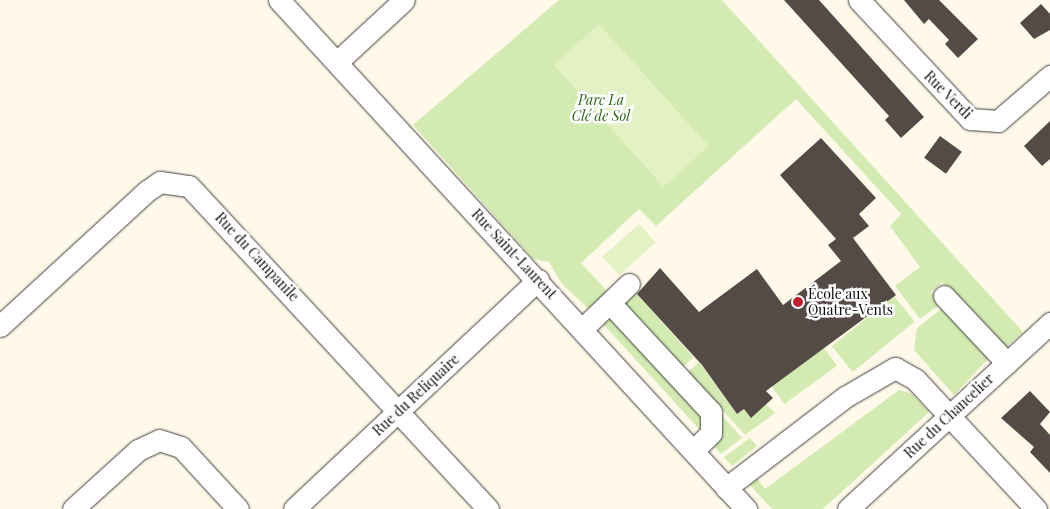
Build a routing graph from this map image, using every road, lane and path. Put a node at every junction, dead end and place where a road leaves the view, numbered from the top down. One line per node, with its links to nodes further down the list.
1 (279, 0): 4 (street, Rue Saint-Laurent)
2 (404, 0): 4 (street)
3 (859, 0): 5 (street, Rue Verdi)
4 (337, 62): 6 (street, Rue Saint-Laurent)
5 (1050, 76)
6 (538, 280): 12 (street, Rue Saint-Laurent); 14 (street, Rue du Reliquaire)
7 (629, 284): 9 (street)
8 (944, 296): 13 (street)
9 (610, 303): 12 (street); 16 (street)
10 (1050, 323): 13 (street, Rue du Chancelier)
11 (0, 326): 14 (street, Rue du Campanile)
12 (582, 329): 16 (street, Rue Saint-Laurent)
13 (1007, 363): 15 (street, Rue du Chancelier)
14 (401, 410): 20 (street, Rue du Reliquaire); 21 (street, Rue du Campanile)
15 (951, 416): 17 (street); 23 (street, Rue du Chancelier); 24 (street)
16 (693, 451): 17 (street, Rue Saint-Laurent)
17 (726, 488): 22 (street, Rue Saint-Laurent)
18 (73, 509): 19 (street)
19 (238, 509)
20 (294, 509)
21 (488, 509)
22 (746, 509)
23 (848, 509)
24 (1036, 509)

